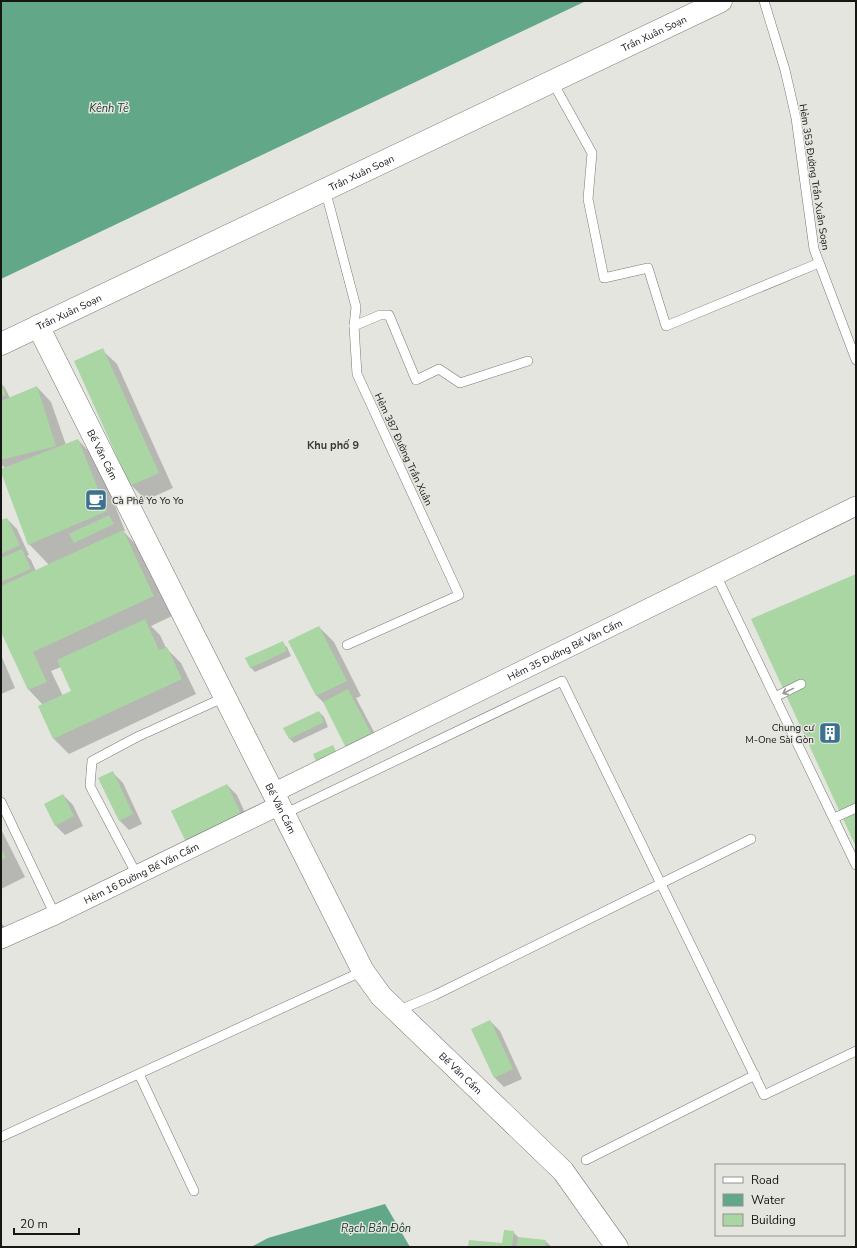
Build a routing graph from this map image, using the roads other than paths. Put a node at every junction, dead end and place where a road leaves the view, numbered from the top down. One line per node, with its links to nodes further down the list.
1 (722, 1): 3 (street, Trần Xuân Soạn)
2 (764, 1): 5 (lane, Hẻm 353 Đường Trần Xuân Soạn)
3 (552, 81): 4 (street, Trần Xuân Soạn); 5 (lane, Hẻm 353 Đường Trần Xuân Soạn)
4 (325, 190): 6 (street, Trần Xuân Soạn); 7 (lane, Hẻm 387 Đường Trần Xuân)
5 (819, 263): 9 (lane, Hẻm 353 Đường Trần Xuân Soạn)
6 (38, 326): 8 (street, Trần Xuân Soạn); 15 (street, Bế Văn Cấm)
7 (354, 326): 10 (lane); 13 (lane, Hẻm 387 Đường Trần Xuân)
8 (1, 344)
9 (856, 360)
10 (528, 361)
11 (856, 506): 12 (street, Hẻm 35 Đường Bế Văn Cấm)
12 (716, 575): 16 (lane); 18 (street, Hẻm 35 Đường Bế Văn Cấm)
13 (348, 645)
14 (801, 684): 16 (lane, one-way to 16)
15 (225, 697): 18 (street, Bế Văn Cấm); 23 (lane)
16 (775, 697): 20 (lane)
17 (1, 802): 25 (lane)
18 (279, 804): 23 (street, Hẻm 16 Đường Bế Văn Cấm); 24 (lane); 27 (street, Bế Văn Cấm)
19 (856, 808): 20 (lane)
20 (834, 818): 22 (lane)
21 (751, 839): 24 (lane)
22 (856, 865)
23 (137, 875): 25 (street, Hẻm 16 Đường Bế Văn Cấm)
24 (661, 883): 28 (lane); 31 (lane)
25 (55, 915): 26 (street, Hẻm 16 Đường Bế Văn Cấm)
26 (1, 939)
27 (363, 970): 28 (street, Bế Văn Cấm); 30 (lane)
28 (397, 1011): 35 (street, Bế Văn Cấm)
29 (856, 1051): 31 (lane)
30 (139, 1074): 32 (lane); 34 (lane)
31 (755, 1075): 33 (lane)
32 (1, 1137)
33 (586, 1160)
34 (194, 1191)
35 (612, 1239)

